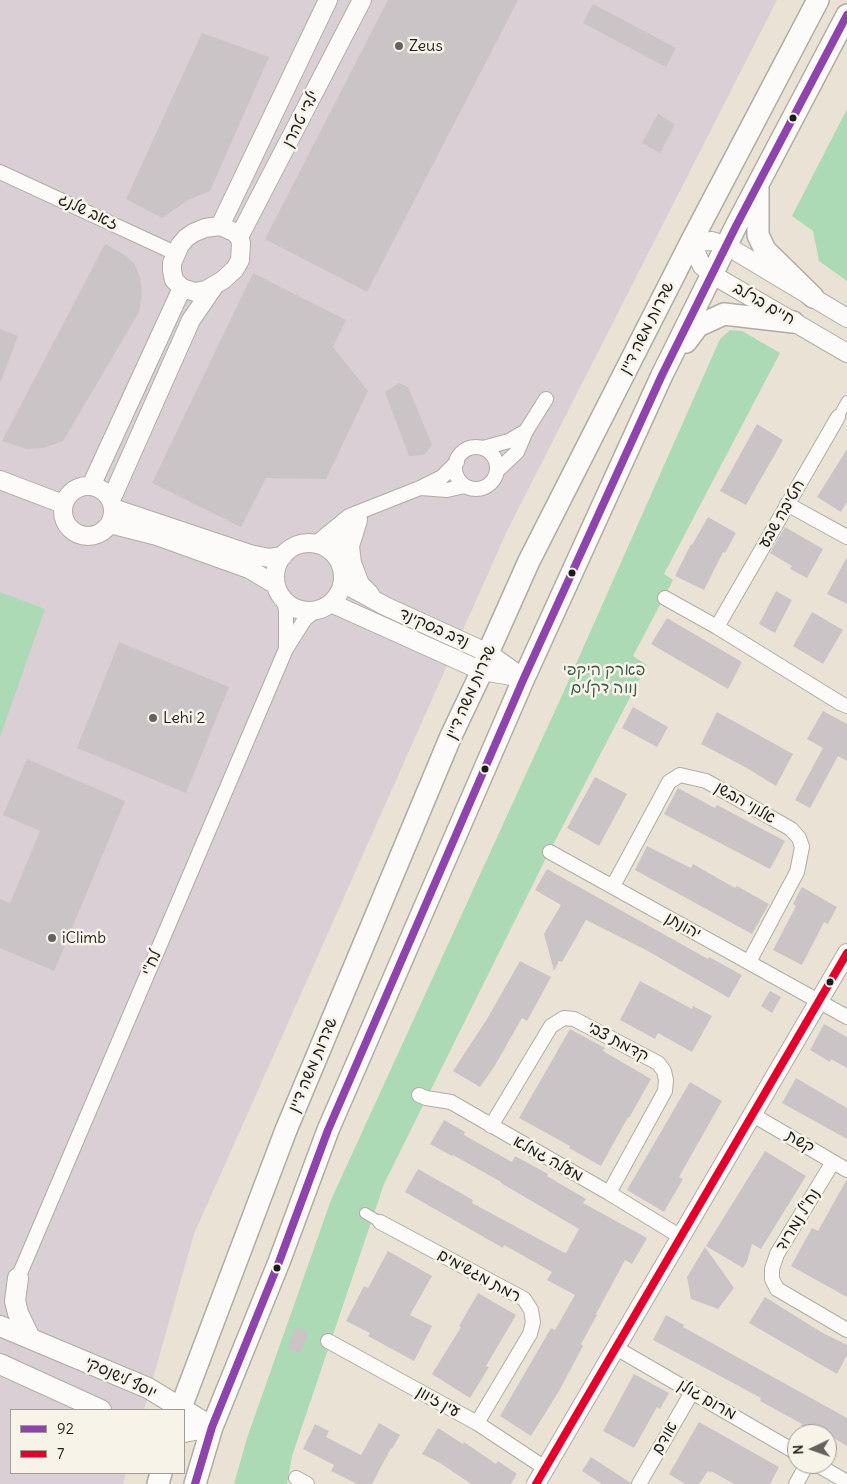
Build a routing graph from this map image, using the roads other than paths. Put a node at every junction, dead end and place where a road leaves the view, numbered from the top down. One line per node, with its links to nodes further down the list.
1 (328, 0): 7 (street, ילדי טהרן)
2 (362, 0): 8 (street, ילדי טהרן)
3 (818, 0): 9 (main road, שדרות משה דיין)
4 (847, 14): 6 (main road)
5 (0, 172): 11 (street, זאב שלנג)
6 (758, 185): 10 (main road); 15 (main road)
7 (220, 226): 8 (street); 11 (street)
8 (239, 237): 13 (street)
9 (691, 242): 10 (street, חיים ברלב); 12 (street, חיים ברלב); 47 (main road, שדרות משה דיין)
10 (727, 246): 12 (main road); 15 (street, חיים ברלב)
11 (175, 253): 14 (street)
12 (713, 275): 17 (street, חיים ברלב); 19 (main road)
13 (215, 286): 14 (street); 34 (street)
14 (182, 288): 28 (street)
15 (813, 297): 16 (street, חיים ברלב)
16 (847, 318)
17 (793, 322): 18 (street, חיים ברלב); 19 (main road)
18 (847, 353)
19 (662, 375): 48 (main road)
20 (546, 399): 23 (street)
21 (847, 401): 22 (street, חטיבה שבע)
22 (838, 417): 33 (street, חטיבה שבע)
23 (526, 431): 24 (street); 26 (street)
24 (483, 448): 25 (street); 26 (street)
25 (457, 462): 29 (street); 30 (street)
26 (497, 471): 29 (street)
27 (0, 480): 32 (street)
28 (91, 486): 32 (street); 34 (street)
29 (466, 486): 30 (street)
30 (420, 488): 31 (street)
31 (384, 503): 35 (street); 37 (street)
32 (63, 504): 34 (street)
33 (787, 504): 36 (street); 45 (street, חטיבה שבע)
34 (111, 511): 39 (street); 41 (street)
35 (358, 520): 38 (street); 43 (street)
36 (847, 537)
37 (316, 543): 38 (street); 39 (street)
38 (335, 554): 40 (street)
39 (283, 556): 41 (street)
40 (343, 583): 43 (street, נדב בסקינד); 44 (street)
41 (280, 593): 44 (street); 46 (street, לח"י)
42 (661, 596): 45 (street)
43 (379, 603): 47 (street, נדב בסקינד)
44 (324, 607): 46 (street, לח"י); 47 (street, נדב בסקינד)
45 (717, 627): 49 (street)
46 (286, 649): 65 (street, לח"י)
47 (485, 662): 48 (street, נדב בסקינד); 75 (main road, שדרות משה דיין)
48 (524, 678): 78 (main road)
49 (847, 706)
50 (548, 850): 51 (street, יהונתן)
51 (612, 886): 53 (street, יהונתן); 53 (street, אלוני הבשן)
52 (847, 953): 54 (street)
53 (749, 962): 54 (street, יהונתן)
54 (819, 1002): 55 (street); 57 (street)
55 (847, 1017)
56 (416, 1093): 58 (street, מעלה גמלא)
57 (753, 1115): 59 (street, קשת); 64 (street)
58 (491, 1126): 61 (street, מעלה גמלא); 61 (street, קדמת צבי)
59 (833, 1162): 60 (street, קשת); 68 (street, נח"ל נמרוד)
60 (847, 1170)
61 (609, 1193): 64 (street, מעלה גמלא)
62 (365, 1213): 63 (street, רמת מגשימים)
63 (380, 1222): 77 (street, רמת מגשימים)
64 (681, 1237): 71 (street)
65 (18, 1278): 66 (main road); 69 (main road)
66 (0, 1300)
67 (0, 1326): 69 (main road, יוסף לישנסקי)
68 (847, 1330)
69 (30, 1338): 75 (main road, יוסף לישנסקי)
70 (328, 1341): 77 (street, עין זיוון)
71 (616, 1348): 73 (street, מרום גולן); 81 (street)
72 (5, 1370): 74 (main road)
73 (692, 1392): 80 (street, מרום גולן); 86 (street, אודם)
74 (99, 1409)
75 (181, 1409)
76 (185, 1411): 78 (main road, יוסף לישנסקי)
77 (477, 1423): 81 (street, עין זיוון)
78 (212, 1427): 79 (main road); 84 (main road)
79 (185, 1432)
80 (787, 1447)
81 (545, 1468): 85 (street)
82 (833, 1474): 83 (street)
83 (847, 1482)
84 (195, 1484)
85 (536, 1484)
86 (639, 1484)

